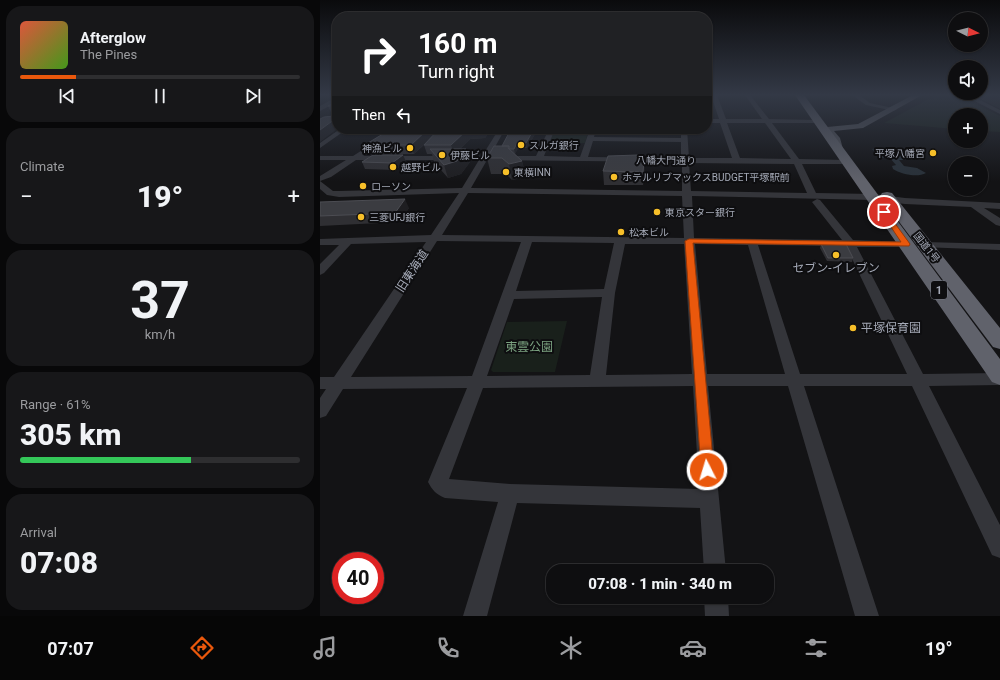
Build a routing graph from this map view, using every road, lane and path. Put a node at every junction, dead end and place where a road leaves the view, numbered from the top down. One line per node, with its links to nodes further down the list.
1 (724, 124): 25 (street)
2 (769, 124): 26 (street)
3 (819, 124): 17 (highway, 国道1号 / 1)
4 (831, 124): 6 (highway, 国道1号 / 1)
5 (865, 124): 6 (main road)
6 (834, 128): 17 (main road); 32 (highway, 国道1号 / 1)
7 (337, 134): 15 (street)
8 (392, 134): 18 (street)
9 (499, 134): 21 (street, 旧東海道)
10 (550, 134): 22 (street)
11 (592, 134): 13 (street)
12 (684, 134): 14 (street)
13 (590, 139): 14 (street); 23 (street)
14 (684, 140): 24 (street)
15 (320, 146)
16 (427, 148): 20 (street)
17 (838, 149): 27 (highway, 国道1号 / 1)
18 (355, 157): 19 (street, 八幡大門通り); 20 (street, 八幡大門通り); 28 (street)
19 (320, 158)
20 (417, 158): 21 (street, 八幡大門通り)
21 (485, 158): 22 (street, 八幡大門通り); 30 (street, 旧東海道)
22 (538, 159): 23 (street, 八幡大門通り)
23 (583, 159): 24 (street, 八幡大門通り)
24 (685, 161): 25 (street, 八幡大門通り); 31 (street)
25 (737, 161): 26 (street, 八幡大門通り)
26 (796, 162): 27 (street, 八幡大門通り); 33 (street)
27 (848, 162): 32 (highway, 国道1号 / 1)
28 (320, 179)
29 (320, 184): 30 (street)
30 (462, 194): 31 (street); 34 (street); 38 (street, 旧東海道)
31 (687, 197): 33 (street); 42 (street)
32 (881, 198): 33 (street); 35 (street); 46 (highway, 国道1号 / 1); 47 (highway, 国道1号 / 1)
33 (815, 199): 45 (street)
34 (326, 203)
35 (971, 203): 36 (street); 37 (street)
36 (1000, 206)
37 (1000, 223)
38 (433, 238): 39 (street); 40 (street); 60 (street, 旧東海道)
39 (349, 240): 43 (street); 49 (street)
40 (527, 240): 41 (street); 51 (street)
41 (620, 240): 42 (street); 50 (street)
42 (689, 241): 44 (street); 55 (street)
43 (320, 242)
44 (752, 242): 45 (street); 56 (street)
45 (850, 243): 46 (street); 54 (street)
46 (906, 244): 53 (highway, 国道1号 / 1)
47 (925, 244): 48 (street); 52 (highway, 国道1号 / 1)
48 (1000, 247)
49 (320, 271)
50 (609, 293): 51 (street); 57 (street)
51 (510, 295): 58 (street)
52 (1000, 342)
53 (1000, 378): 54 (street)
54 (916, 379): 56 (street); 64 (street)
55 (700, 380): 56 (street); 57 (street); 63 (street)
56 (796, 380): 69 (street)
57 (597, 381): 58 (street)
58 (478, 382): 60 (street); 62 (street)
59 (320, 383): 60 (street)
60 (338, 383): 61 (street, 旧東海道)
61 (320, 411)
62 (510, 493): 63 (street); 67 (street)
63 (710, 499): 65 (street)
64 (1000, 547)
65 (714, 564)
66 (716, 604): 68 (street)
67 (475, 616)
68 (717, 616)
69 (867, 616)

